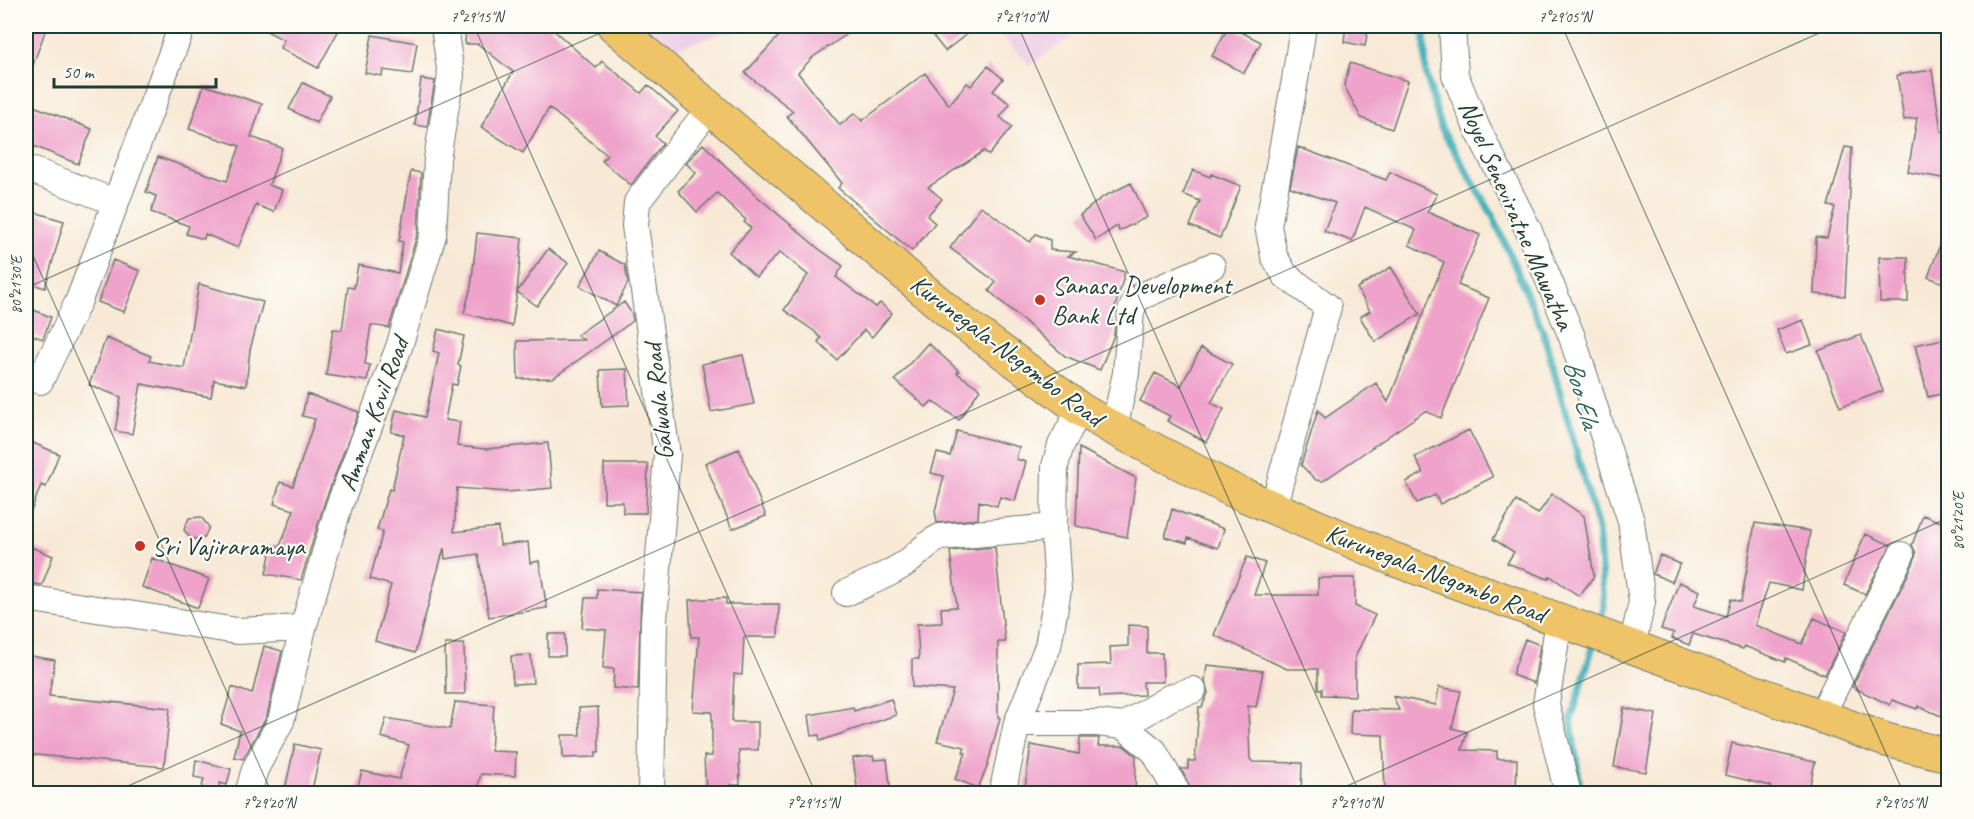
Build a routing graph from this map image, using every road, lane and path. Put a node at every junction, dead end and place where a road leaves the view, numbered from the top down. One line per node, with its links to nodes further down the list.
1 (182, 26): 8 (street)
2 (444, 26): 19 (street, Amman Kovil Road)
3 (615, 26): 6 (main road, Kurunegala-Negombo Road)
4 (1303, 26): 13 (street)
5 (1452, 26): 20 (street, Noyel Seneviratne Mawatha)
6 (709, 109): 11 (main road, Kurunegala-Negombo Road); 29 (street, Galwala Road)
7 (26, 168): 8 (street)
8 (115, 202): 10 (street)
9 (1212, 266): 12 (street)
10 (40, 381)
11 (1080, 409): 12 (main road, Kurunegala-Negombo Road); 14 (street)
12 (1114, 429): 13 (main road, Kurunegala-Negombo Road)
13 (1273, 508): 18 (main road, Kurunegala-Negombo Road)
14 (1054, 527): 16 (street); 23 (street)
15 (1901, 555): 22 (street)
16 (846, 593)
17 (26, 598): 19 (street)
18 (1559, 620): 20 (main road, Kurunegala-Negombo Road); 32 (street)
19 (303, 628): 28 (street, Amman Kovil Road)
20 (1623, 643): 22 (main road)
21 (1193, 690): 24 (street)
22 (1822, 714): 25 (main road)
23 (1017, 723): 24 (street); 30 (street)
24 (1123, 726): 31 (street)
25 (1886, 740): 26 (main road); 27 (main road)
26 (1948, 755)
27 (1948, 777)
28 (248, 794)
29 (651, 794)
30 (1002, 794)
31 (1178, 794)
32 (1568, 794)

